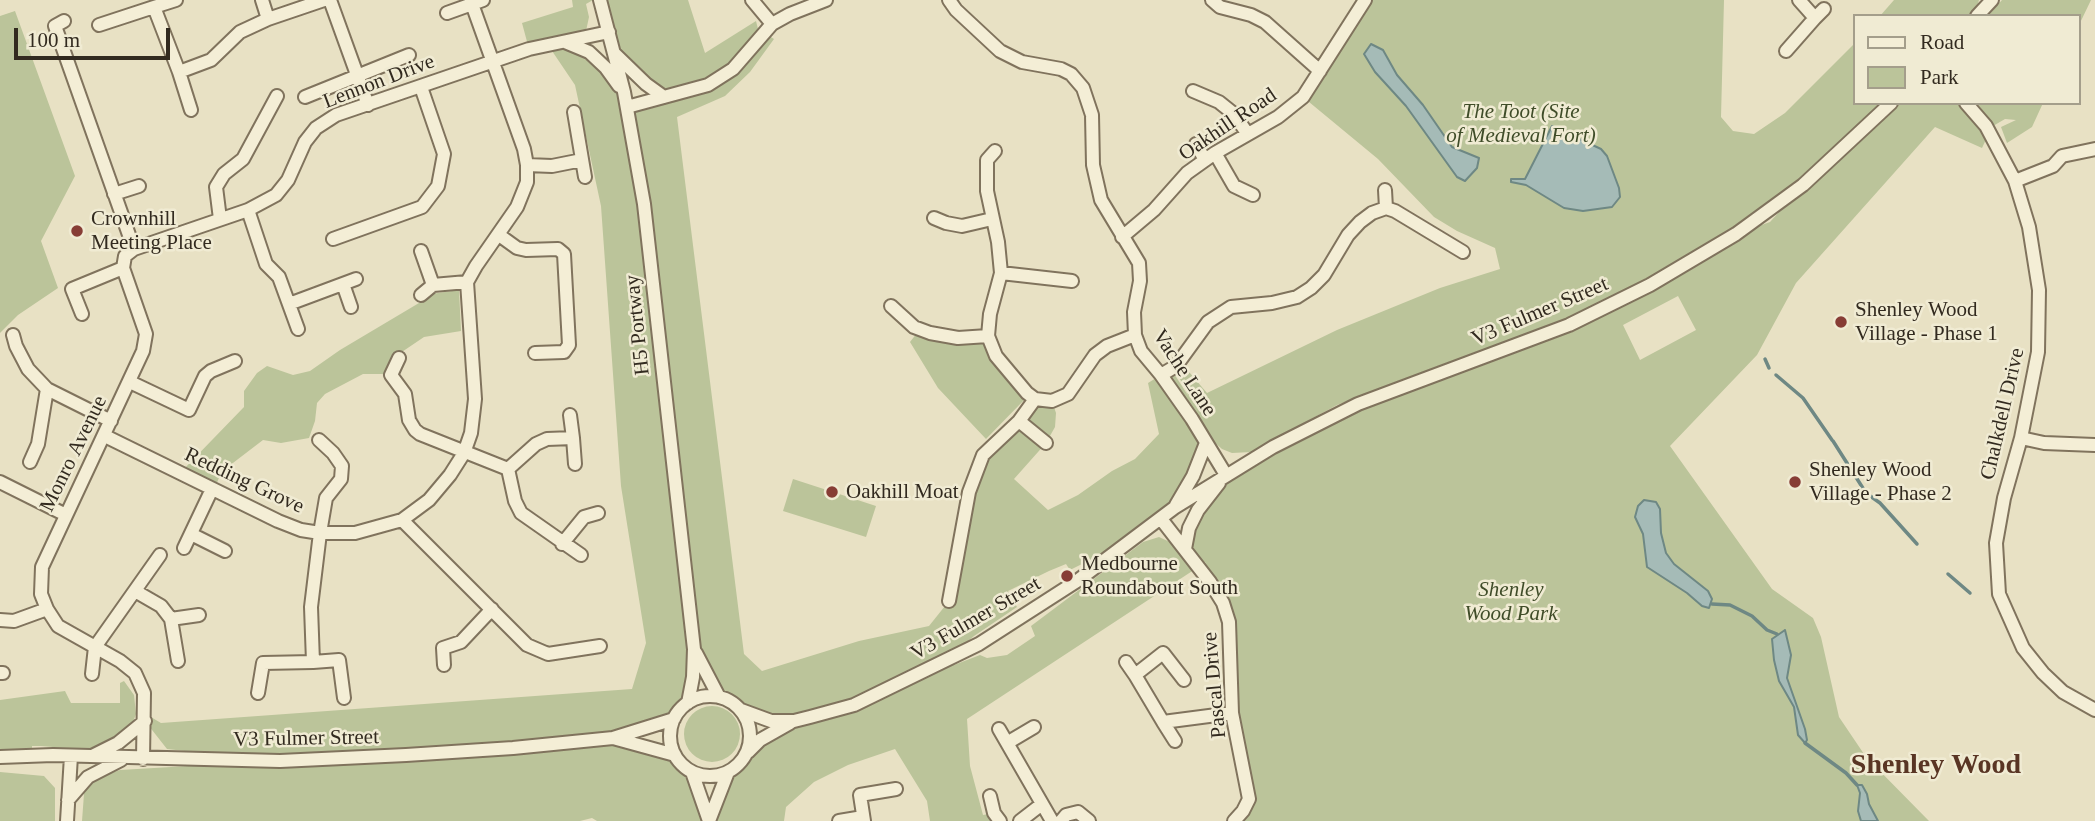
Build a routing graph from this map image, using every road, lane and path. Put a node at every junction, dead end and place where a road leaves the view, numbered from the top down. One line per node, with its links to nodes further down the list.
1 (176, 0): 15 (street)
2 (262, 0): 18 (street)
3 (324, 0): 18 (street)
4 (330, 0): 30 (street)
5 (600, 0): 22 (street, H5 Portway)
6 (752, 0): 19 (street)
7 (949, 0): 64 (street, Vache Lane)
8 (1212, 0): 14 (street)
9 (1365, 0): 28 (street, Oakhill Road)
10 (1799, 0): 24 (street)
11 (1992, 0): 17 (street)
12 (818, 1): 19 (street)
13 (477, 2): 16 (street); 27 (street)
14 (1239, 6): 28 (street)
15 (154, 7): 21 (street); 29 (street)
16 (447, 13)
17 (1978, 14)
18 (268, 19): 29 (street)
19 (772, 24): 36 (street)
20 (55, 25): 56 (street, Monro Avenue)
21 (99, 25)
22 (609, 32): 23 (street, Lennon Drive); 25 (street, H5 Portway)
23 (565, 42): 27 (street, Lennon Drive); 33 (street)
24 (1786, 51)
25 (615, 53): 33 (street, H5 Portway); 36 (street)
26 (409, 55): 30 (street)
27 (492, 61): 31 (street, Lennon Drive); 51 (street)
28 (1320, 71): 45 (street, Oakhill Road)
29 (178, 72): 42 (street)
30 (358, 75): 35 (street); 38 (street)
31 (421, 86): 38 (street, Lennon Drive); 65 (street)
32 (1194, 91): 45 (street)
33 (624, 92): 41 (street, H5 Portway)
34 (276, 96): 43 (street)
35 (305, 97)
36 (664, 97): 41 (street)
37 (256, 104): 43 (street)
38 (368, 105): 59 (street, Lennon Drive)
39 (1889, 105): 105 (street, V3 Fulmer Street)
40 (1968, 105): 53 (street, Chalkdell Drive)
41 (627, 107): 130 (street, H5 Portway)
42 (191, 110)
43 (268, 111): 61 (street)
44 (574, 112): 50 (street)
45 (1247, 134): 49 (street, Oakhill Road)
46 (1195, 144): 49 (street)
47 (2095, 149): 53 (street)
48 (985, 156): 62 (street)
49 (1210, 156): 57 (street); 64 (street, Oakhill Road)
50 (582, 160): 51 (street); 52 (street)
51 (527, 166): 63 (street)
52 (585, 177)
53 (2015, 181): 96 (street, Chalkdell Drive)
54 (139, 186): 56 (street)
55 (1385, 190): 58 (street)
56 (114, 194): 68 (street, Monro Avenue)
57 (1253, 195)
58 (1386, 208): 67 (street); 87 (street)
59 (248, 210): 61 (street, Lennon Drive); 76 (street)
60 (934, 218): 62 (street)
61 (220, 219): 68 (street, Lennon Drive)
62 (992, 219): 69 (street)
63 (499, 235): 72 (street); 84 (street)
64 (1122, 237): 82 (street, Vache Lane)
65 (333, 239)
66 (421, 251): 74 (street)
67 (1463, 252)
68 (127, 258): 79 (street, Lennon Drive); 88 (street, Monro Avenue)
69 (1001, 273): 71 (street); 83 (street)
70 (356, 279): 73 (street)
71 (1072, 281)
72 (467, 282): 74 (street); 101 (street, Redding Grove)
73 (343, 284): 76 (street); 78 (street)
74 (433, 285): 75 (street)
75 (421, 295)
76 (289, 304): 80 (street)
77 (891, 306): 83 (street)
78 (351, 307)
79 (82, 314)
80 (298, 329)
81 (13, 335): 89 (street)
82 (1135, 335): 87 (street, Vache Lane); 90 (street)
83 (988, 336): 90 (street)
84 (535, 353)
85 (399, 358): 101 (street)
86 (235, 362): 88 (street)
87 (1161, 375): 99 (street, Vache Lane)
88 (130, 382): 92 (street, Monro Avenue)
89 (47, 389): 92 (street); 102 (street)
90 (1035, 399): 93 (street)
91 (570, 415): 95 (street)
92 (111, 421): 94 (street, Monro Avenue)
93 (1019, 421): 98 (street); 122 (street)
94 (105, 436): 107 (street, Redding Grove); 110 (street, Monro Avenue)
95 (573, 438): 103 (street); 104 (street)
96 (2021, 438): 100 (street); 143 (street, Chalkdell Drive)
97 (319, 440): 113 (street)
98 (1046, 443)
99 (1206, 443): 105 (street, Vache Lane); 108 (street)
100 (2095, 445)
101 (464, 453): 104 (street); 112 (street, Redding Grove)
102 (30, 462)
103 (575, 464)
104 (508, 469): 115 (street)
105 (1226, 475): 108 (street, V3 Fulmer Street); 117 (street)
106 (0, 482): 110 (street)
107 (212, 489): 113 (street, Redding Grove); 114 (street)
108 (1174, 508): 111 (street, V3 Fulmer Street)
109 (598, 513): 115 (street)
110 (66, 515): 123 (street, Monro Avenue)
111 (1161, 519): 117 (street, Pascal Drive); 147 (street, V3 Fulmer Street)
112 (402, 520): 113 (street, Redding Grove); 124 (street)
113 (320, 533): 132 (street)
114 (191, 534): 116 (street); 118 (street)
115 (562, 544): 120 (street)
116 (184, 548)
117 (1185, 549): 144 (street, Pascal Drive)
118 (225, 551)
119 (160, 555): 121 (street)
120 (581, 555)
121 (135, 591): 127 (street); 129 (street)
122 (949, 601)
123 (47, 609): 126 (street); 129 (street)
124 (492, 609): 128 (street); 134 (street)
125 (199, 615): 127 (street)
126 (0, 620)
127 (171, 620): 131 (street)
128 (600, 646)
129 (95, 647): 135 (street); 146 (street)
130 (695, 649): 139 (street, H5 Portway); 141 (street, H5 Portway)
131 (177, 661)
132 (313, 662): 138 (street); 140 (street)
133 (1126, 662): 136 (street)
134 (444, 665)
135 (92, 674)
136 (1135, 675): 137 (street); 148 (street)
137 (1184, 680)
138 (258, 693)
139 (719, 697): 141 (street); 142 (street)
140 (344, 698)
141 (688, 703): 145 (street)
142 (741, 710): 147 (street, V3 Fulmer Street); 154 (street)
143 (2095, 710)
144 (1233, 713): 148 (street); 176 (street, Pascal Drive)
145 (674, 719): 151 (street, V3 Fulmer Street); 155 (street)
146 (145, 721): 158 (street); 160 (street)
147 (794, 721): 154 (street, V3 Fulmer Street)
148 (1163, 722): 152 (street)
149 (1034, 727): 153 (street)
150 (999, 729): 153 (street)
151 (613, 738): 155 (street, V3 Fulmer Street); 160 (street, V3 Fulmer Street)
152 (1175, 741)
153 (1007, 743): 166 (street)
154 (746, 754): 162 (street)
155 (675, 755): 161 (street)
156 (71, 756): 157 (street, V3 Fulmer Street); 158 (street, V3 Fulmer Street); 165 (street)
157 (0, 757)
158 (89, 757): 159 (street, V3 Fulmer Street)
159 (125, 758): 160 (street, V3 Fulmer Street); 165 (street)
160 (143, 759)
161 (692, 772): 162 (street); 169 (street)
162 (728, 772): 169 (street)
163 (896, 789): 167 (street)
164 (990, 796): 171 (street)
165 (68, 800): 168 (street)
166 (1042, 804): 172 (street); 173 (street)
167 (864, 819): 170 (street)
168 (67, 821)
169 (709, 821)
170 (839, 821)
171 (1000, 821)
172 (1020, 821)
173 (1052, 821)
174 (1061, 821): 175 (street)
175 (1089, 821)
176 (1234, 821)

